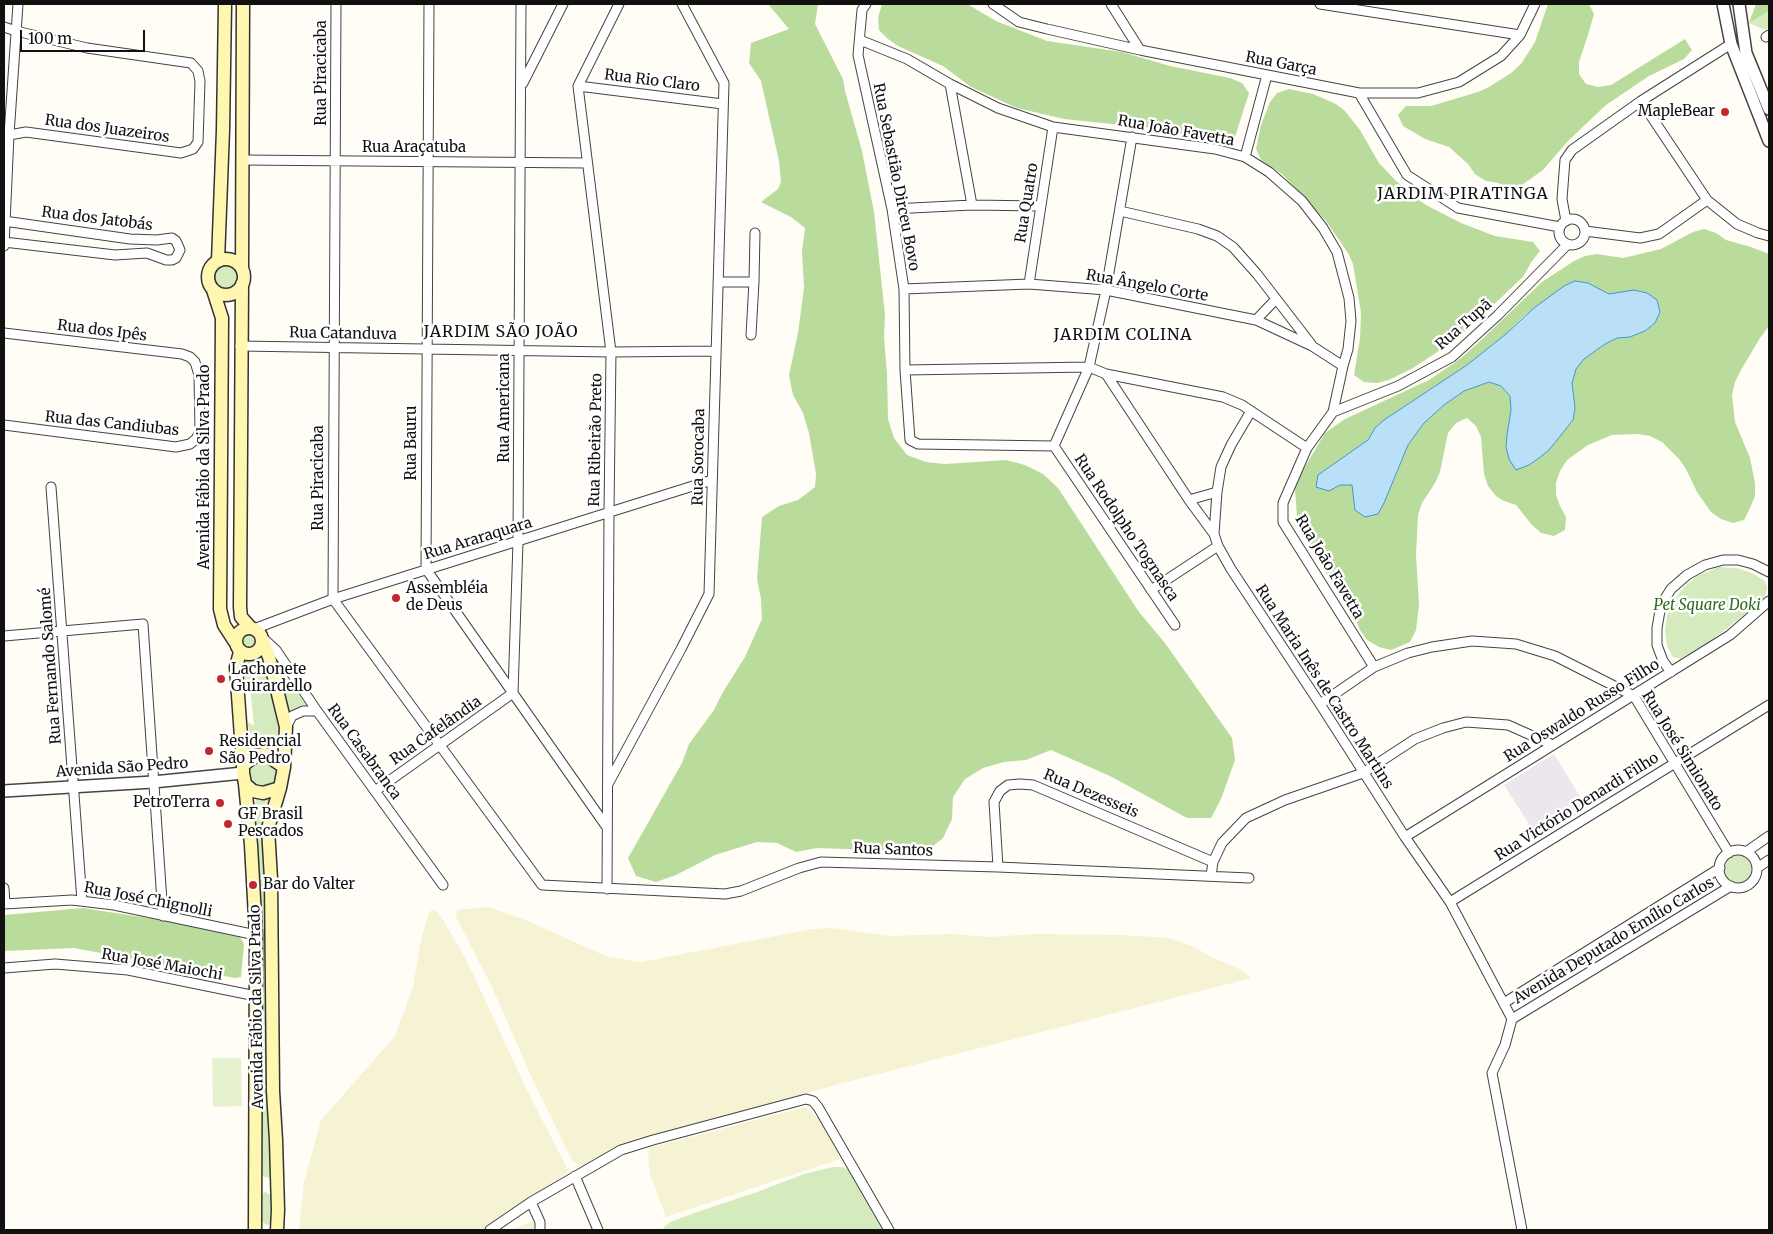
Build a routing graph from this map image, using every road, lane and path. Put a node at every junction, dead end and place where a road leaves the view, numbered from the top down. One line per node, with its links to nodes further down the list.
1 (18, 4): 18 (street)
2 (225, 4): 56 (main road)
3 (243, 4): 38 (main road)
4 (336, 4): 39 (street, Rua Piracicaba)
5 (429, 4): 40 (street, Rua Bauru)
6 (521, 4): 25 (street, Rua Americana)
7 (563, 4): 25 (street)
8 (619, 4): 26 (street)
9 (682, 4): 29 (street, Rua Sorocaba)
10 (866, 4): 20 (street, Rua Sebastião Dirceu Bovo)
11 (993, 4): 22 (street, Rua Garça)
12 (1111, 4): 22 (street)
13 (1324, 4): 19 (street)
14 (1535, 4): 19 (street, Rua Garça)
15 (1723, 4): 21 (street)
16 (1739, 4): 30 (street)
17 (4, 27): 18 (street)
18 (16, 31): 31 (street); 33 (street, Rua dos Juazeiros)
19 (1520, 35): 27 (street, Rua Garça)
20 (860, 40): 24 (street, Rua João Favetta); 46 (street, Rua Sebastião Dirceu Bovo)
21 (1731, 44): 28 (street); 36 (street)
22 (1140, 50): 23 (street, Rua Garça)
23 (1267, 75): 27 (street, Rua Garça); 37 (street)
24 (950, 84): 32 (street, Rua João Favetta); 44 (street)
25 (522, 85): 41 (street, Rua Americana)
26 (578, 86): 29 (street, Rua Rio Claro); 42 (street, Rua Ribeirão Preto)
27 (1359, 93): 49 (street)
28 (1641, 101): 43 (street); 49 (street)
29 (723, 104): 58 (street, Rua Sorocaba)
30 (1769, 109)
31 (7, 119): 33 (street, Rua dos Juazeiros); 34 (street)
32 (1053, 127): 35 (street, Rua João Favetta); 45 (street, Rua Quatro)
33 (26, 132): 34 (street, Rua dos Juazeiros)
34 (6, 135): 48 (street)
35 (1132, 137): 37 (street, Rua João Favetta); 47 (street)
36 (1769, 141)
37 (1245, 157): 77 (street, Rua João Favetta)
38 (242, 160): 39 (street, Rua Araçatuba); 57 (main road)
39 (335, 161): 40 (street, Rua Araçatuba); 71 (street, Rua Piracicaba)
40 (427, 161): 41 (street, Rua Araçatuba); 72 (street, Rua Bauru)
41 (520, 162): 42 (street, Rua Araçatuba); 73 (street, Rua Americana)
42 (587, 163): 75 (street, Rua Ribeirão Preto)
43 (1707, 200): 50 (street); 52 (street)
44 (972, 205): 45 (street); 46 (street)
45 (1040, 206): 61 (street, Rua Quatro)
46 (892, 209): 62 (street, Rua Sebastião Dirceu Bovo)
47 (1120, 211): 64 (street); 65 (street)
48 (4, 221): 53 (street); 53 (street, Rua dos Jatobás)
49 (1563, 224): 50 (street); 54 (street)
50 (1585, 231): 54 (street)
51 (755, 232): 59 (street)
52 (1769, 236)
53 (4, 242): 55 (street)
54 (1568, 244): 82 (street, Rua Tupã)
55 (4, 247)
56 (218, 260): 57 (main road); 63 (main road)
57 (242, 269): 60 (main road)
58 (718, 282): 59 (street); 74 (street, Rua Sorocaba)
59 (754, 282): 68 (street)
60 (242, 284): 63 (main road); 69 (main road, Avenida Fábio da Silva Prado)
61 (1029, 284): 62 (street, Rua Ângelo Corte); 64 (street, Rua Ângelo Corte)
62 (904, 289): 79 (street, Rua Sebastião Dirceu Bovo)
63 (213, 290): 103 (main road, Avenida Fábio da Silva Prado)
64 (1106, 290): 66 (street, Rua Ângelo Corte); 78 (street)
65 (1276, 299): 66 (street); 70 (street)
66 (1256, 320): 70 (street, Rua Ângelo Corte)
67 (4, 333): 76 (street, Rua dos Ipês)
68 (751, 335)
69 (240, 346): 71 (street, Rua Catanduva); 101 (main road, Avenida Fábio da Silva Prado)
70 (1312, 346): 77 (street, Rua Ângelo Corte)
71 (333, 348): 72 (street, Rua Catanduva); 97 (street, Rua Piracicaba)
72 (426, 349): 73 (street, Rua Catanduva); 94 (street, Rua Bauru)
73 (519, 349): 75 (street, Rua Catanduva); 92 (street, Rua Americana)
74 (716, 351): 75 (street, Rua Catanduva); 86 (street, Rua Sorocaba)
75 (611, 352): 90 (street, Rua Ribeirão Preto)
76 (195, 362): 83 (street, Rua das Candiubas)
77 (1343, 366): 82 (street, Rua João Favetta)
78 (1089, 367): 79 (street); 80 (street); 84 (street)
79 (905, 370): 84 (street, Rua Sebastião Dirceu Bovo)
80 (1106, 374): 81 (street); 89 (street, Rua Maria Inês de Castro Martins)
81 (1251, 411): 85 (street); 88 (street)
82 (1333, 412): 85 (street, Rua João Favetta)
83 (4, 425)
84 (1054, 446): 96 (street, Rua Rodolpho Tognasca)
85 (1307, 448): 104 (street, Rua João Favetta)
86 (712, 480): 90 (street, Rua Araraquara); 120 (street, Rua Sorocaba)
87 (51, 488): 100 (street, Rua Fernando Salomé)
88 (1217, 492): 89 (street); 91 (street)
89 (1189, 500): 91 (street, Rua Maria Inês de Castro Martins)
90 (609, 511): 92 (street, Rua Araraquara); 120 (street, Rua Ribeirão Preto)
91 (1214, 534): 93 (street, Rua Maria Inês de Castro Martins)
92 (518, 542): 94 (street, Rua Araraquara); 106 (street, Rua Americana)
93 (1218, 546): 96 (street); 108 (street, Rua Maria Inês de Castro Martins)
94 (426, 569): 97 (street, Rua Araraquara); 106 (street)
95 (1769, 572): 105 (street)
96 (1151, 590): 99 (street, Rua Rodolpho Tognasca)
97 (333, 599): 101 (street, Rua Araraquara); 113 (street)
98 (1769, 601): 105 (street, Rua Oswaldo Russo Filho)
99 (1175, 625)
100 (63, 631): 102 (street); 118 (street); 119 (street, Rua Fernando Salomé)
101 (257, 633): 103 (main road); 103 (main road); 110 (street, Rua Casabranca); 111 (main road, Avenida Fábio da Silva Prado)
102 (4, 636)
103 (238, 647): 117 (main road, Avenida Fábio da Silva Prado)
104 (1374, 667): 107 (street, Rua José Simionato); 108 (street, Rua José Simionato)
105 (1671, 672): 107 (street, Rua Oswaldo Russo Filho)
106 (514, 693): 113 (street, Rua Cafelândia); 124 (street)
107 (1634, 696): 112 (street, Rua Oswaldo Russo Filho); 114 (street, Rua José Simionato)
108 (1320, 704): 116 (street, Rua Maria Inês de Castro Martins)
109 (1769, 705): 114 (street, Rua Victório Denardi Filho)
110 (317, 711): 111 (street); 122 (street, Rua Casabranca)
111 (286, 728): 115 (main road, Avenida Fábio da Silva Prado)
112 (1553, 745): 116 (street); 126 (street, Rua Oswaldo Russo Filho)
113 (440, 746): 122 (street, Rua Cafelândia); 139 (street, Rua Santos)
114 (1674, 763): 128 (street, Rua José Simionato); 141 (street, Rua Victório Denardi Filho)
115 (284, 767): 117 (main road); 121 (main road, Avenida Fábio da Silva Prado)
116 (1363, 773): 126 (street, Rua Maria Inês de Castro Martins); 130 (street)
117 (244, 774): 118 (street, Avenida São Pedro); 121 (main road); 144 (main road, Avenida Fábio da Silva Prado)
118 (153, 782): 119 (street, Avenida São Pedro); 143 (street)
119 (74, 786): 123 (street, Avenida São Pedro); 140 (street, Rua Fernando Salomé)
120 (606, 787): 124 (street, Rua Ribeirão Preto)
121 (280, 788): 151 (main road, Avenida Fábio da Silva Prado)
122 (375, 790): 136 (street, Rua Casabranca)
123 (4, 791)
124 (606, 826): 139 (street, Rua Ribeirão Preto)
125 (1769, 836): 127 (street)
126 (1405, 837): 141 (street, Rua Maria Inês de Castro Martins)
127 (1746, 852): 128 (street); 133 (street)
128 (1729, 853): 132 (street)
129 (1769, 860): 133 (street)
130 (1213, 862): 131 (street, Rua Dezesseis); 134 (street)
131 (998, 867): 134 (street, Rua Santos); 139 (street, Rua Santos)
132 (1720, 868): 137 (street); 147 (street, Avenida Deputado Emílio Carlos)
133 (1757, 868): 137 (street)
134 (1211, 876): 135 (street, Rua Santos)
135 (1249, 878)
136 (443, 885)
137 (1731, 886): 148 (street, Avenida Deputado Emílio Carlos)
138 (4, 888): 142 (street)
139 (607, 889)
140 (82, 902): 142 (street, Rua José Chignolli); 143 (street, Rua José Chignolli)
141 (1450, 902): 147 (street, Rua Maria Inês de Castro Martins)
142 (5, 904)
143 (163, 916): 144 (street, Rua José Chignolli)
144 (256, 936): 146 (main road, Avenida Fábio da Silva Prado)
145 (4, 968): 146 (street, Rua José Maiochi)
146 (256, 996): 150 (main road, Avenida Fábio da Silva Prado)
147 (1504, 1003): 148 (street, Rua Maria Inês de Castro Martins)
148 (1512, 1019): 159 (street)
149 (575, 1176): 152 (street); 157 (street); 158 (street)
150 (255, 1189): 151 (main road); 153 (main road, Avenida Fábio da Silva Prado)
151 (277, 1194): 154 (main road, Avenida Fábio da Silva Prado)
152 (531, 1202): 155 (street); 156 (street)
153 (256, 1229)
154 (276, 1229)
155 (490, 1230)
156 (540, 1230)
157 (598, 1230)
158 (889, 1230)
159 (1522, 1230)

